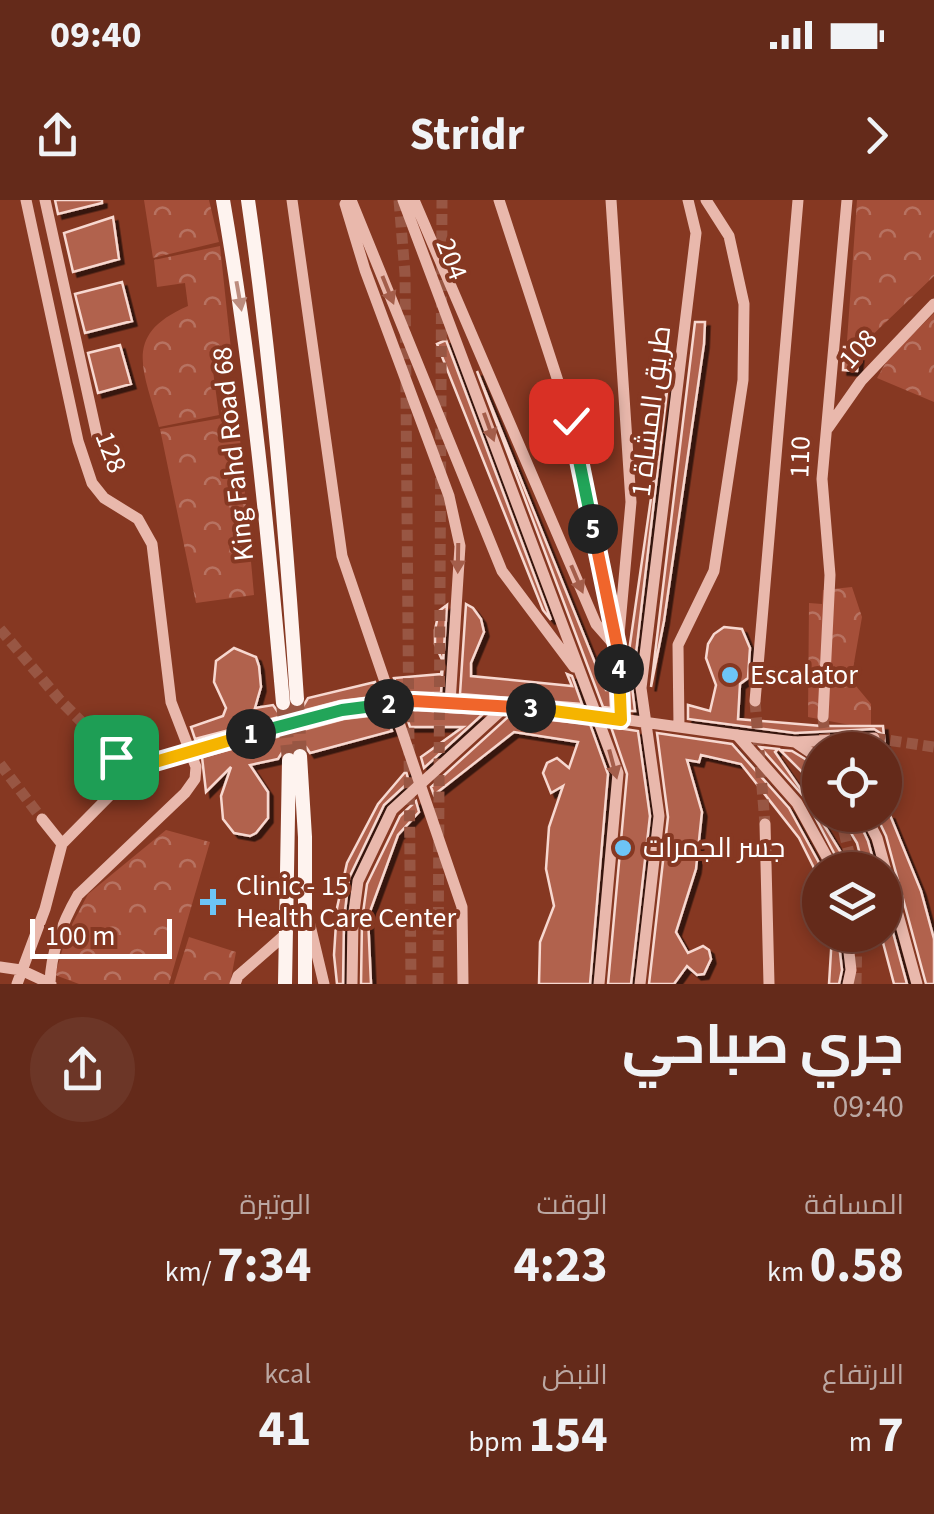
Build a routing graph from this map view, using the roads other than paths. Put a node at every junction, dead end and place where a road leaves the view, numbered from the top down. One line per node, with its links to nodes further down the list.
1 (18, 200): 16 (street)
2 (26, 200): 16 (street, 128)
3 (45, 200): 19 (street)
4 (223, 200): 5 (main road, King Fahd Road 68, one-way to 5)
5 (248, 200)
6 (292, 200): 51 (street)
7 (347, 200): 21 (street, one-way to 21); 23 (street, one-way to 23)
8 (403, 200): 21 (street, 204, one-way to 21)
9 (414, 200): 20 (street, one-way to 20)
10 (499, 200): 20 (street)
11 (611, 200): 20 (street)
12 (688, 200): 53 (street, طريق المشاة 1)
13 (706, 200): 27 (street)
14 (798, 200): 22 (street)
15 (847, 200): 18 (street, 110)
16 (30, 219): 44 (street, 128)
17 (934, 304): 18 (street, 108)
18 (825, 432): 25 (street, 110)
19 (97, 436)
20 (618, 650): 26 (street)
21 (583, 679): 52 (street, 204, one-way to 52)
22 (754, 701)
23 (450, 703): 24 (street, bridge); 33 (street, bridge)
24 (506, 706): 26 (street, bridge); 50 (street, bridge)
25 (823, 717)
26 (621, 720): 27 (street)
27 (679, 727): 28 (street)
28 (737, 735): 29 (street, bridge); 38 (street, bridge)
29 (795, 742): 30 (street); 31 (street, bridge)
30 (802, 742)
31 (802, 747)
32 (116, 757): 33 (street)
33 (138, 767): 37 (street)
34 (42, 818): 37 (street)
35 (765, 824): 54 (street)
36 (873, 832): 56 (street)
37 (62, 844): 43 (street)
38 (824, 852)
39 (305, 902): 40 (main road); 48 (main road); 49 (street)
40 (286, 933): 46 (street); 47 (main road)
41 (848, 952): 55 (street)
42 (0, 967): 43 (street)
43 (22, 970): 44 (street); 45 (street)
44 (51, 983)
45 (17, 984)
46 (236, 984)
47 (286, 984)
48 (305, 984)
49 (324, 984)
50 (352, 984)
51 (462, 984)
52 (599, 984)
53 (640, 984)
54 (769, 984)
55 (848, 984)
56 (916, 984)

